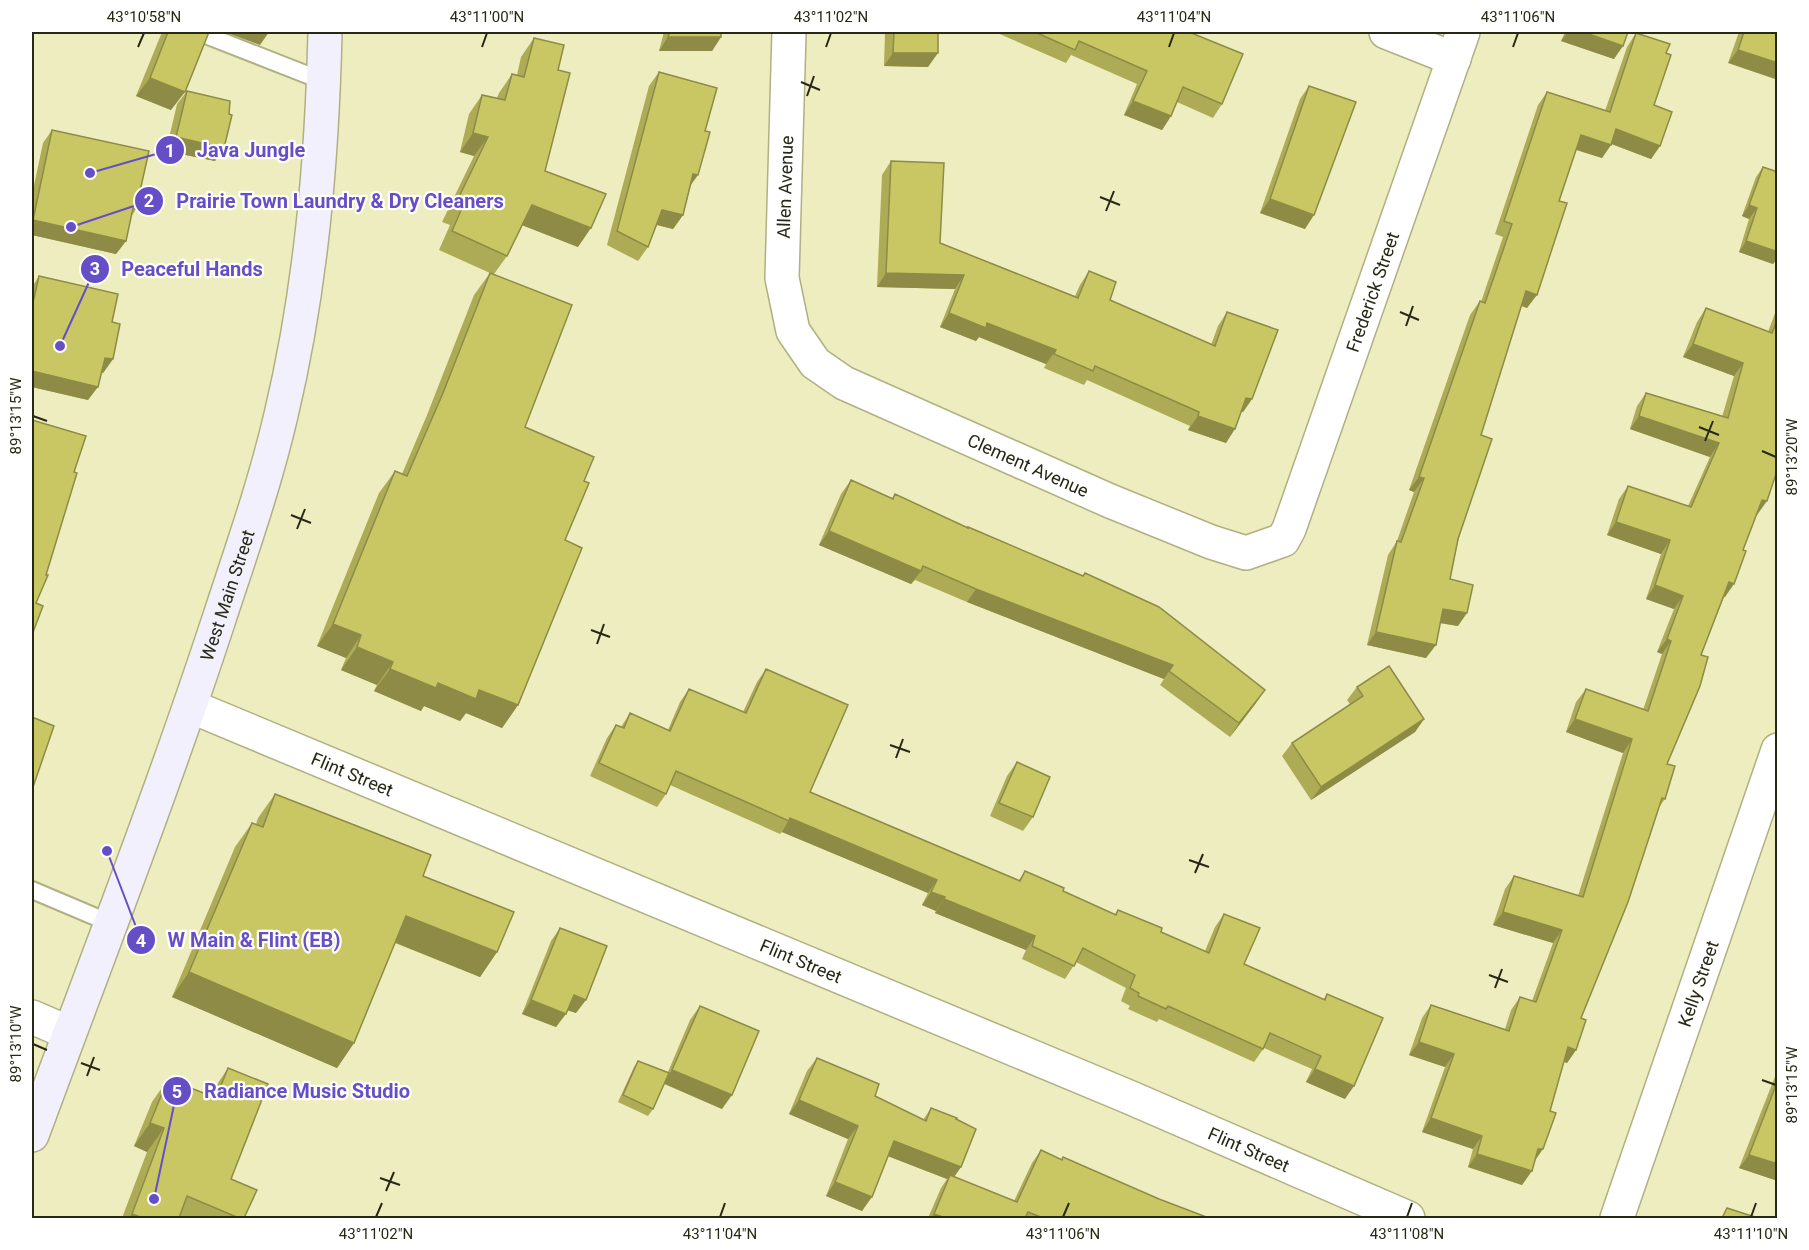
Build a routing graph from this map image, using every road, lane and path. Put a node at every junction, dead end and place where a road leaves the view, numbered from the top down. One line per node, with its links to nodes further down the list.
1 (198, 32): 6 (lane)
2 (325, 32): 6 (main road, West Main Street)
3 (789, 32): 7 (street, Allen Avenue)
4 (1386, 32): 5 (street)
5 (1458, 45): 8 (street, Frederick Street)
6 (323, 81): 9 (main road, West Main Street)
7 (799, 340): 8 (street, Clement Avenue)
8 (1273, 545)
9 (190, 706): 12 (main road, West Main Street); 16 (street, Flint Street)
10 (1778, 750): 17 (street, Kelly Street)
11 (32, 890): 12 (lane)
12 (110, 923): 14 (main road, West Main Street)
13 (32, 1017): 14 (street)
14 (69, 1033): 15 (main road, West Main Street)
15 (32, 1135)
16 (1408, 1218)
17 (1617, 1218)

